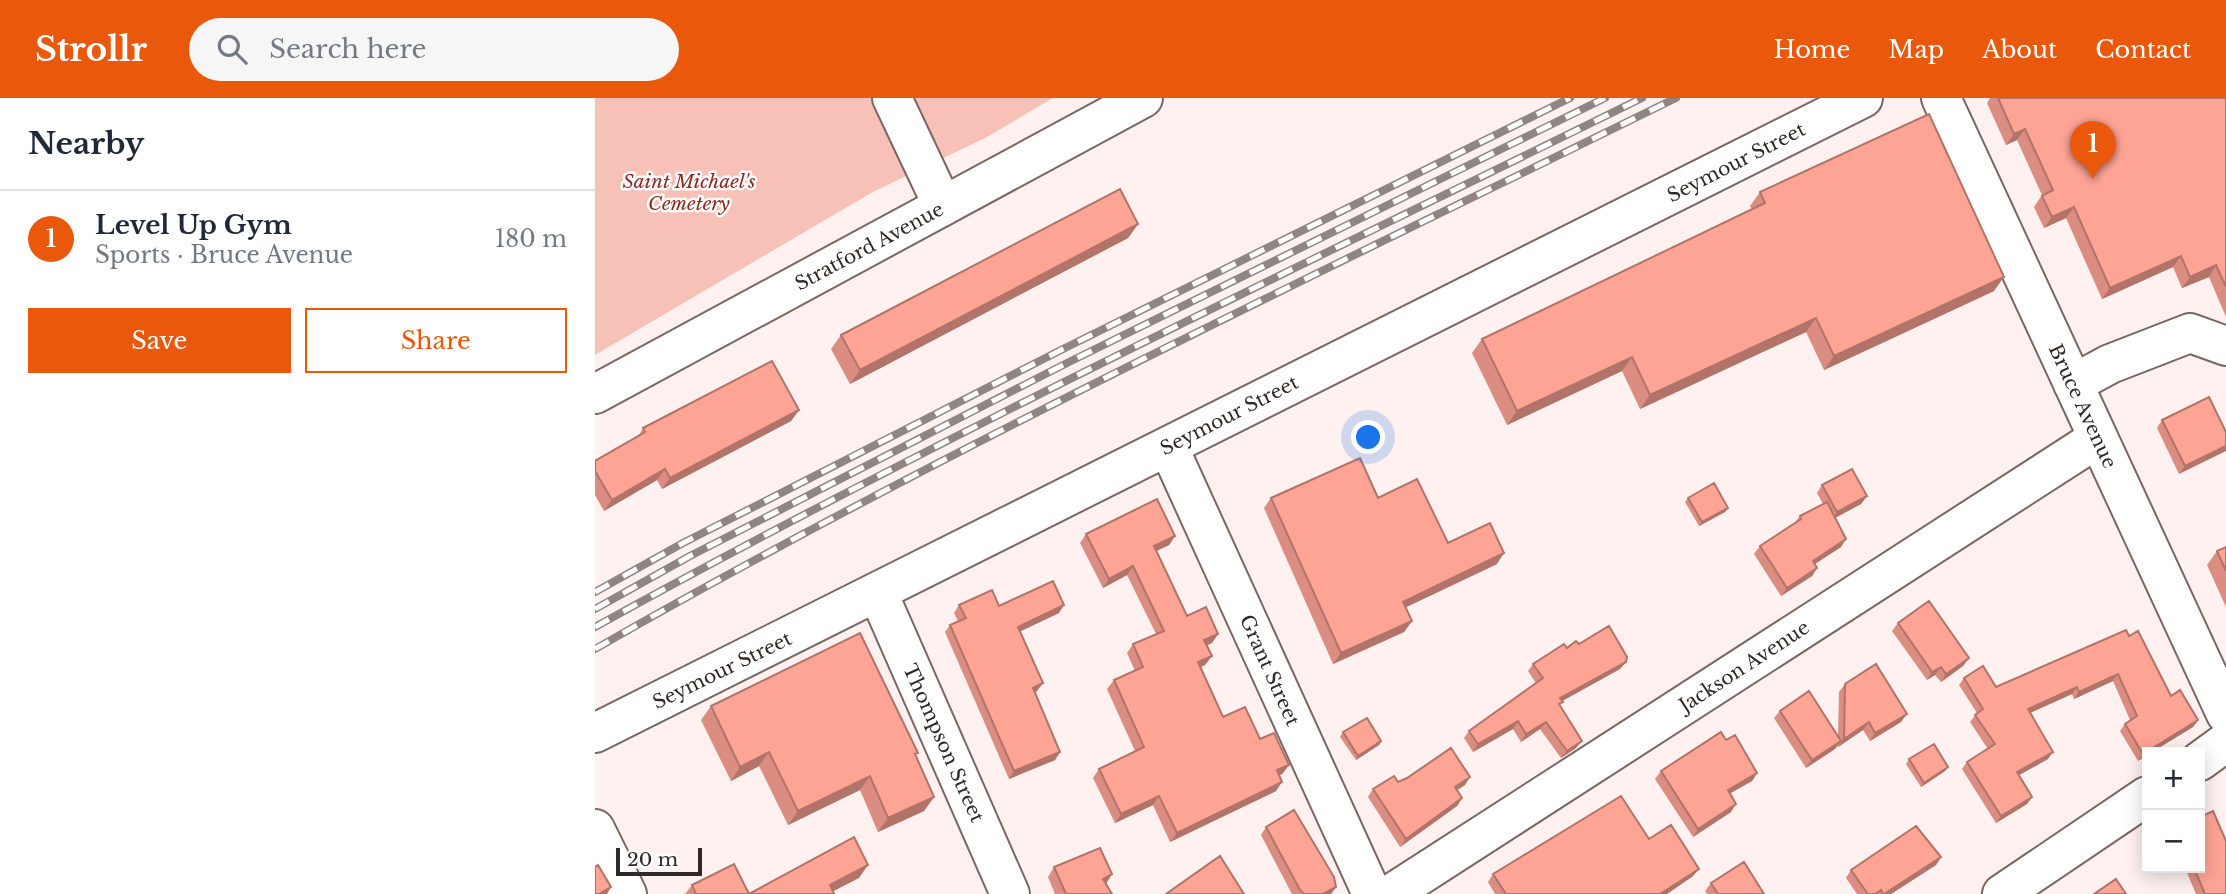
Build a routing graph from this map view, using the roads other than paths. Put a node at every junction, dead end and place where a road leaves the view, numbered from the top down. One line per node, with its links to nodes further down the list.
1 (892, 98): 5 (street)
2 (1143, 98): 5 (street, Stratford Avenue)
3 (1863, 98): 10 (street, Seymour Street)
4 (1952, 102): 7 (street, Bruce Avenue)
5 (943, 206): 8 (street, Stratford Avenue)
6 (2226, 346): 7 (street)
7 (2073, 384): 9 (street, Bruce Avenue)
8 (595, 394)
9 (2098, 438): 12 (street, Bruce Avenue); 22 (street, Jackson Avenue)
10 (1168, 446): 11 (street, Seymour Street); 21 (street, Grant Street)
11 (878, 593): 13 (street, Seymour Street); 20 (street, Thompson Street)
12 (2226, 714)
13 (595, 733)
14 (2226, 742): 15 (street)
15 (2205, 757)
16 (2142, 799): 18 (street)
17 (595, 829): 19 (street)
18 (2005, 893)
19 (627, 894)
20 (1010, 894)
21 (1372, 894)
22 (1391, 894)

